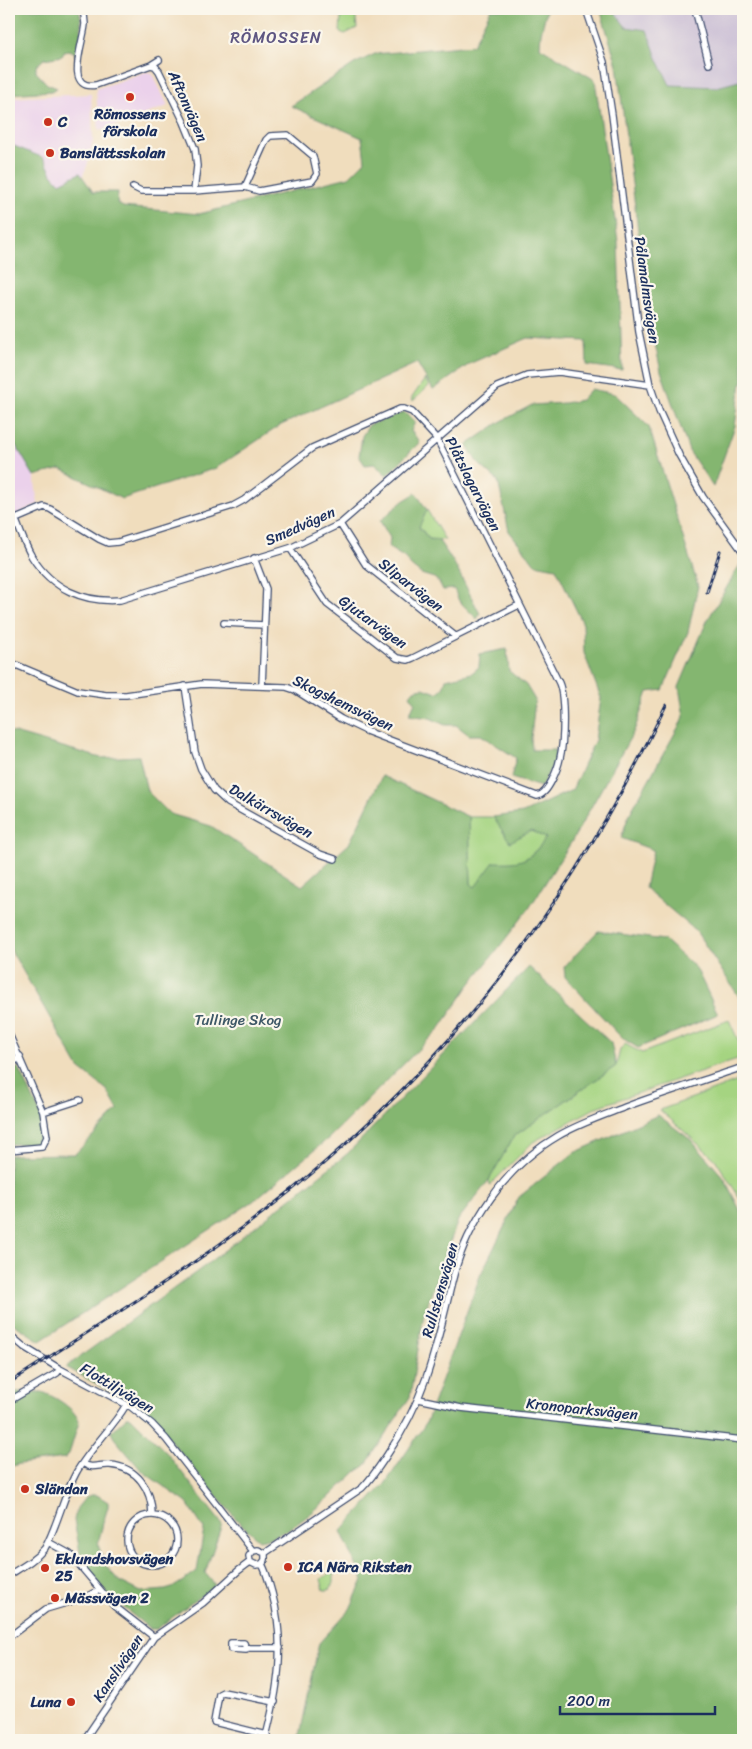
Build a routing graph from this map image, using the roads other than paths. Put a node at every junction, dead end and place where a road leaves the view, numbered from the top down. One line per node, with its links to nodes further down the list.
1 (82, 9): 6 (street, Aftonvägen)
2 (586, 9): 10 (street, Pålamalmsvägen)
3 (695, 9): 5 (street)
4 (159, 60): 6 (street, Aftonvägen)
5 (709, 64)
6 (152, 65): 9 (street, Aftonvägen)
7 (133, 187): 9 (street)
8 (245, 187): 8 (street); 9 (street)
9 (194, 191)
10 (650, 385): 11 (street, Smedvägen); 16 (street, Pålamalmsvägen)
11 (436, 439): 12 (street, Plåtslagarvägen); 14 (street, Smedvägen); 18 (street, Plåtslagarvägen)
12 (15, 518): 13 (street, Plåtslagarvägen); 17 (street, Smedvägen)
13 (9, 522)
14 (340, 524): 15 (street, Smedvägen); 21 (street, Sliparvägen)
15 (290, 548): 17 (street, Smedvägen); 21 (street, Gjutarvägen)
16 (743, 552)
17 (254, 558): 20 (street)
18 (519, 605): 21 (street, Gjutarvägen); 25 (street, Plåtslagarvägen)
19 (224, 623): 20 (street)
20 (264, 625): 24 (street)
21 (455, 636)
22 (9, 662): 23 (street, Skogshemsvägen)
23 (185, 686): 24 (street, Skogshemsvägen); 26 (street, Dalkärrsvägen)
24 (262, 686): 25 (street, Skogshemsvägen)
25 (544, 794)
26 (335, 859)
27 (9, 1034): 28 (street)
28 (20, 1056): 29 (street); 32 (street)
29 (9, 1064)
30 (743, 1067): 36 (street, Rullstensvägen)
31 (80, 1100): 32 (street)
32 (43, 1112): 33 (street)
33 (9, 1150)
34 (9, 1334): 35 (street, Flottiljvägen)
35 (60, 1369): 37 (street); 38 (street, Flottiljvägen)
36 (419, 1399): 39 (street, Kronoparksvägen); 44 (street, Rullstensvägen)
37 (9, 1401)
38 (126, 1405): 40 (street); 43 (street, Flottiljvägen)
39 (743, 1440)
40 (83, 1463): 41 (street); 42 (street)
41 (152, 1515): 41 (street)
42 (48, 1542): 47 (street); 48 (street)
43 (253, 1551): 44 (street); 45 (street)
44 (264, 1553): 46 (street)
45 (250, 1562): 46 (street); 50 (street, Kanslivägen)
46 (262, 1564): 52 (street)
47 (9, 1575)
48 (100, 1590): 49 (street); 50 (street)
49 (9, 1637)
50 (154, 1637): 55 (street, Kanslivägen)
51 (246, 1648): 52 (street)
52 (280, 1648): 53 (street)
53 (275, 1702): 54 (street); 54 (street)
54 (266, 1737)
55 (84, 1740)

